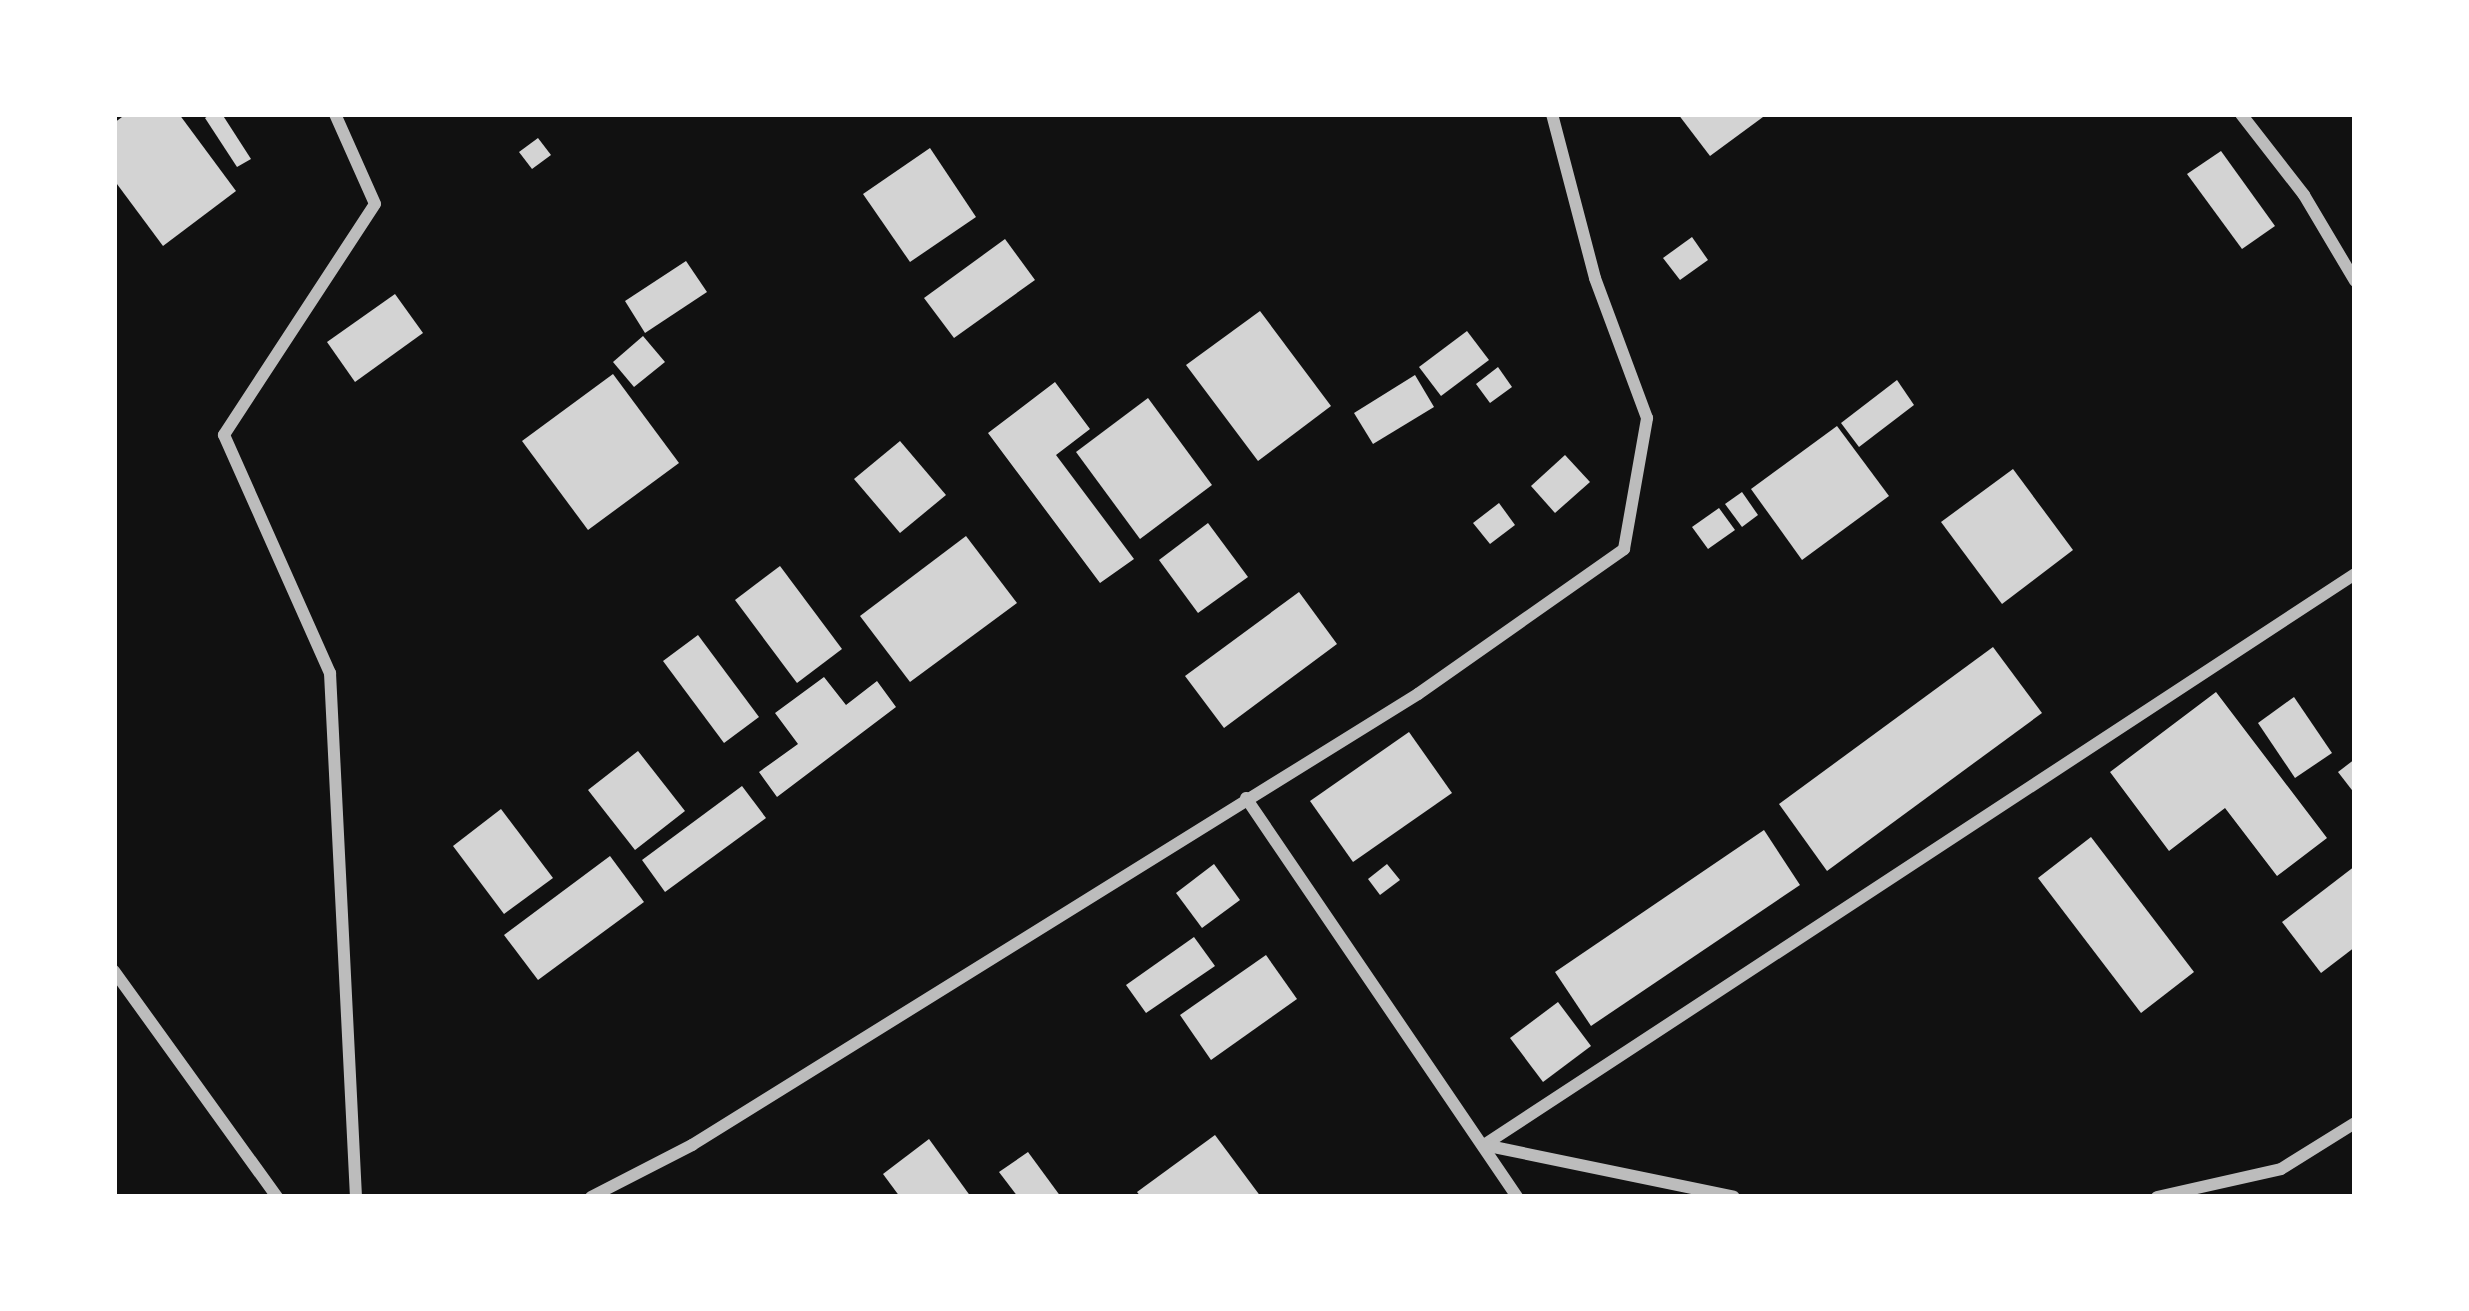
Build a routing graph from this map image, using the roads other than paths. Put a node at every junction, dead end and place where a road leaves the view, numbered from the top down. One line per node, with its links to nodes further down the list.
1 (335, 114): 11 (street)
2 (1552, 114): 6 (street)
3 (2241, 114): 4 (street)
4 (2355, 281)
5 (2355, 574): 9 (street)
6 (1246, 798): 9 (street); 12 (street)
7 (114, 971): 10 (street)
8 (2355, 1123): 15 (street)
9 (1484, 1145): 13 (street); 14 (street)
10 (277, 1197)
11 (356, 1197)
12 (591, 1197)
13 (1517, 1197)
14 (1734, 1197)
15 (2157, 1197)

